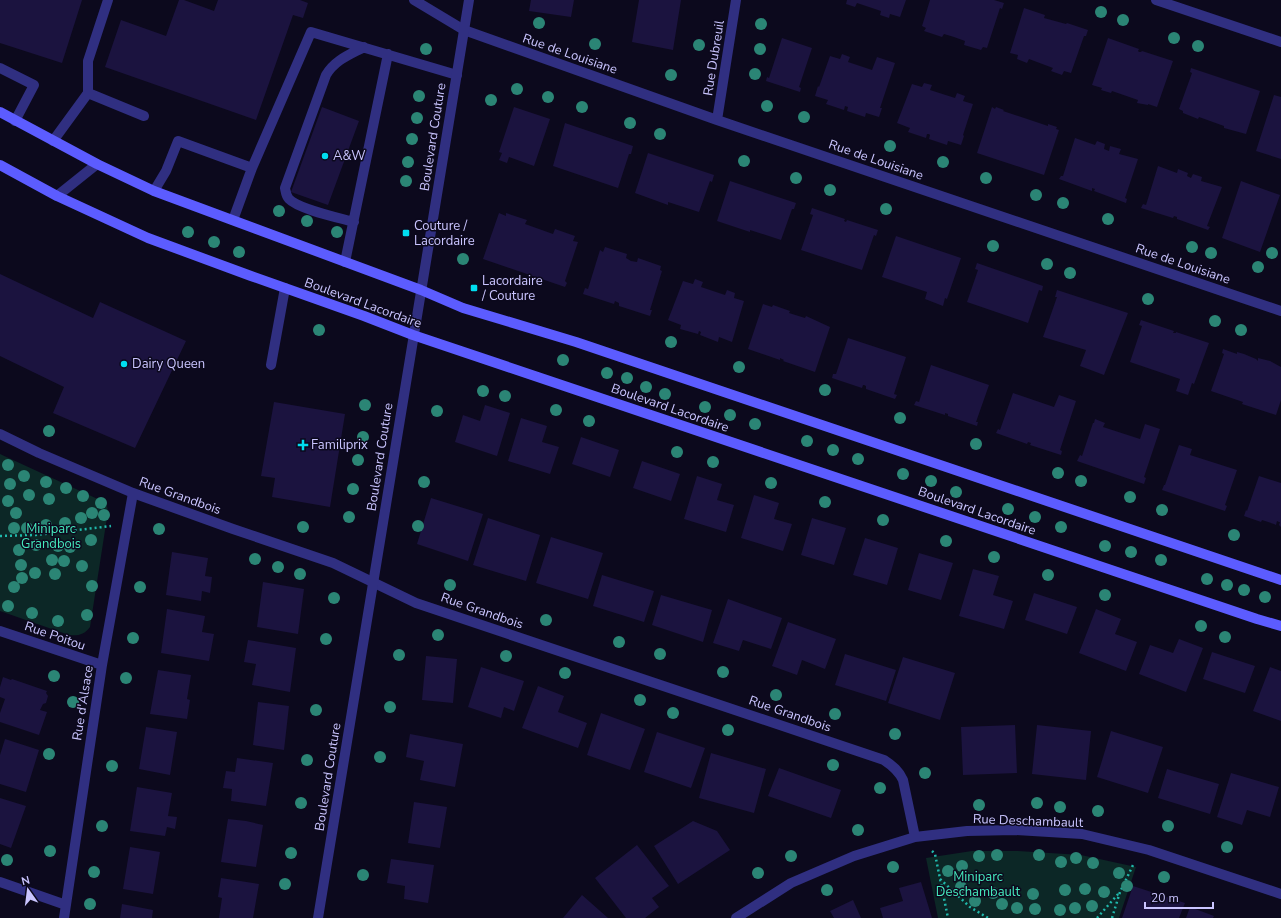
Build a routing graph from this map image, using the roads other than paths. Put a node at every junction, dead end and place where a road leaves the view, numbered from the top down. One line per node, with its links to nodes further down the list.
1 (108, 0): 12 (street)
2 (414, 0): 6 (street, Rue de Louisiane)
3 (469, 0): 6 (street, Boulevard Couture)
4 (736, 0): 15 (street, Rue Dubreuil)
5 (1156, 0): 7 (street)
6 (464, 30): 11 (street, Boulevard Couture); 15 (street, Rue de Louisiane)
7 (1281, 42)
8 (364, 47): 9 (street); 20 (street); 24 (street)
9 (388, 54): 11 (street); 24 (street)
10 (0, 68): 16 (street)
11 (457, 75): 27 (street, Boulevard Couture)
12 (88, 93): 14 (street); 17 (street)
13 (0, 112): 16 (main road)
14 (144, 116)
15 (717, 120): 28 (street, Rue de Louisiane)
16 (14, 121): 17 (main road)
17 (53, 141): 18 (main road)
18 (97, 164): 21 (main road); 22 (street)
19 (0, 165): 22 (main road, Boulevard Lacordaire)
20 (252, 168): 21 (street); 23 (street)
21 (154, 191): 23 (main road)
22 (57, 196): 26 (main road, Boulevard Lacordaire)
23 (232, 220): 25 (main road)
24 (354, 222): 25 (street)
25 (345, 262): 27 (main road)
26 (285, 288): 29 (main road, Boulevard Lacordaire); 30 (street)
27 (421, 290): 29 (street, Boulevard Couture); 33 (main road)
28 (1280, 308)
29 (413, 335): 34 (street, Boulevard Couture); 35 (main road, Boulevard Lacordaire)
30 (272, 365)
31 (0, 434): 32 (street, Rue Grandbois)
32 (133, 493): 34 (street, Rue Grandbois); 37 (street, Rue d'Alsace)
33 (1281, 580)
34 (373, 582): 38 (street, Rue Grandbois); 43 (street, Boulevard Couture)
35 (1281, 626)
36 (0, 631): 37 (street, Rue Poitou)
37 (102, 665): 41 (street, Rue d'Alsace)
38 (915, 838): 40 (street, Rue Deschambault); 44 (street, Rue Deschambault)
39 (0, 882): 41 (street)
40 (1281, 894)
41 (66, 905): 42 (street, Rue d'Alsace)
42 (64, 918)
43 (318, 918)
44 (736, 918)

